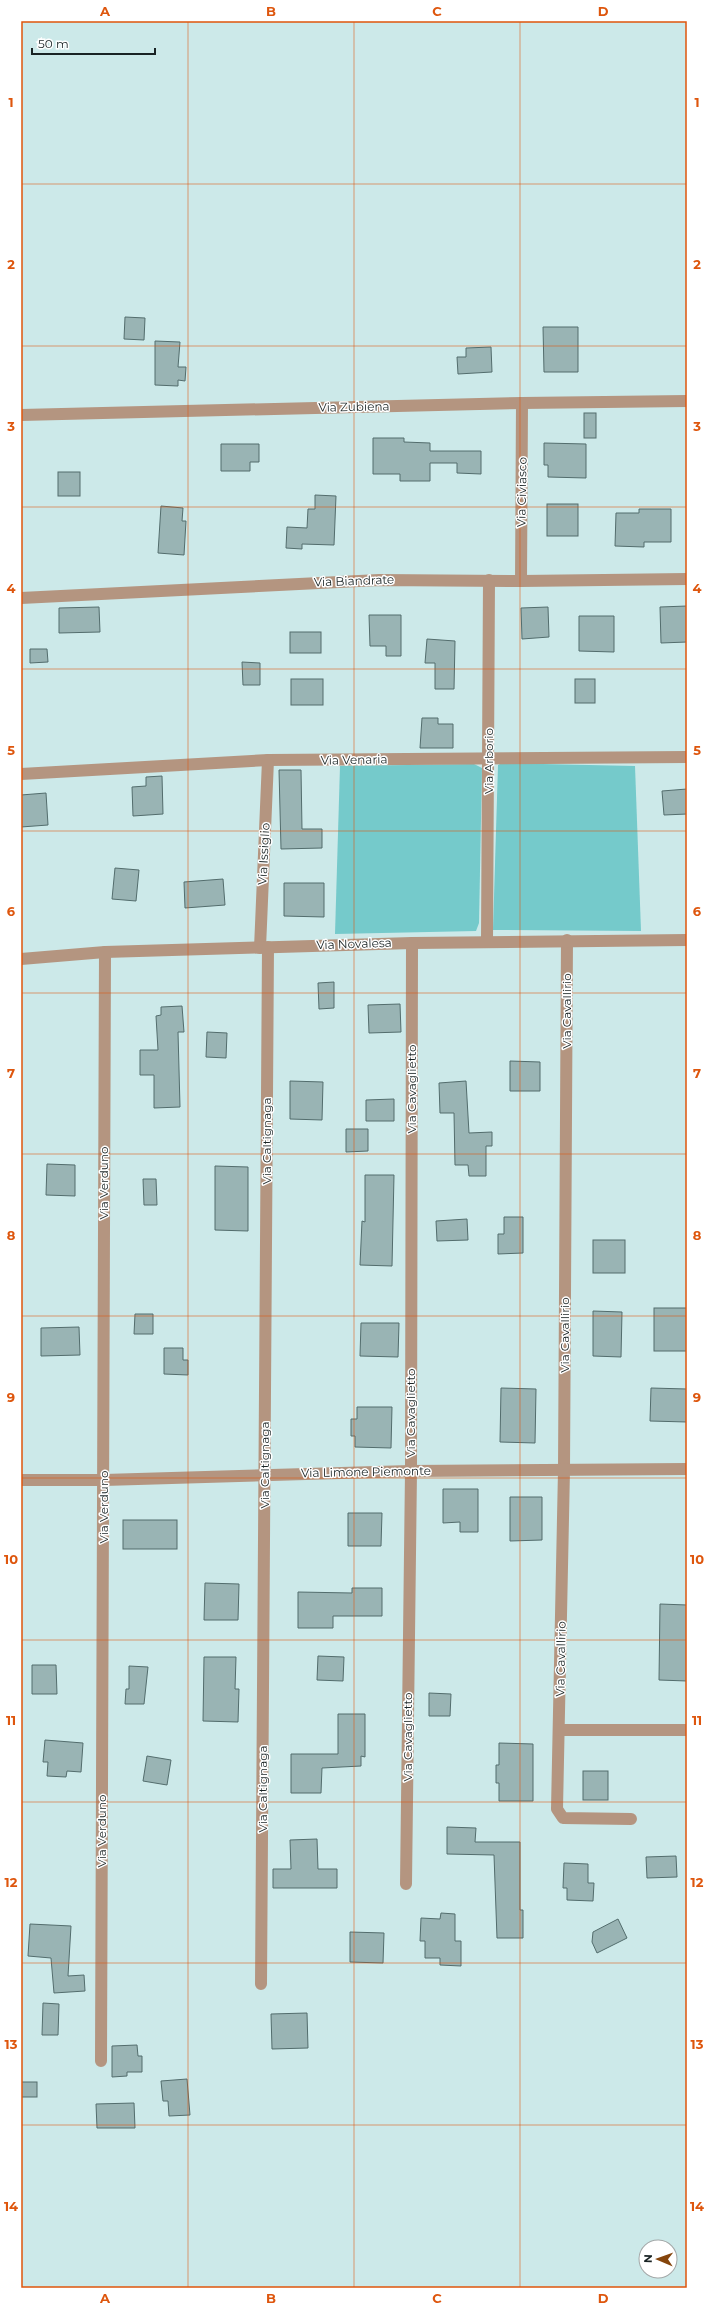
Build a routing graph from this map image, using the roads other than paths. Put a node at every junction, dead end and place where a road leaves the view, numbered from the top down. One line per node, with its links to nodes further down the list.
1 (687, 401): 2 (street, Via Zubiena)
2 (522, 403): 3 (street, Via Zubiena); 6 (street, Via Civiasco)
3 (21, 416)
4 (687, 579): 6 (street, Via Biandrate)
5 (489, 580): 6 (street, Via Biandrate); 7 (street, Via Biandrate); 9 (street, Via Arborio)
6 (521, 581)
7 (21, 598)
8 (687, 757): 9 (street, Via Venaria)
9 (489, 758): 10 (street, Via Venaria); 14 (street, Via Arborio)
10 (268, 760): 11 (street, Via Venaria); 16 (street, Via Issiglio)
11 (21, 774)
12 (568, 940): 13 (street, Via Novalesa); 14 (street, Via Novalesa); 20 (street, Via Cavallirio)
13 (687, 940)
14 (487, 941): 15 (street, Via Novalesa)
15 (412, 942): 16 (street, Via Novalesa); 21 (street, Via Cavaglietto)
16 (264, 947): 17 (street, Via Novalesa); 22 (street, Via Caltignaga)
17 (105, 952): 18 (street, Via Novalesa); 24 (street, Via Verduno)
18 (21, 959)
19 (687, 1469): 20 (street, Via Limone Piemonte)
20 (564, 1470): 21 (street, Via Limone Piemonte); 25 (street, Via Cavallirio)
21 (411, 1471): 22 (street, Via Limone Piemonte); 28 (street, Via Cavaglietto)
22 (265, 1475): 24 (street, Via Limone Piemonte); 29 (street, Via Caltignaga)
23 (21, 1480): 24 (street, Via Limone Piemonte)
24 (104, 1480): 30 (street, Via Verduno)
25 (559, 1730): 26 (street); 27 (street, Via Cavallirio)
26 (687, 1730)
27 (631, 1818)
28 (406, 1884)
29 (261, 1984)
30 (101, 2061)

